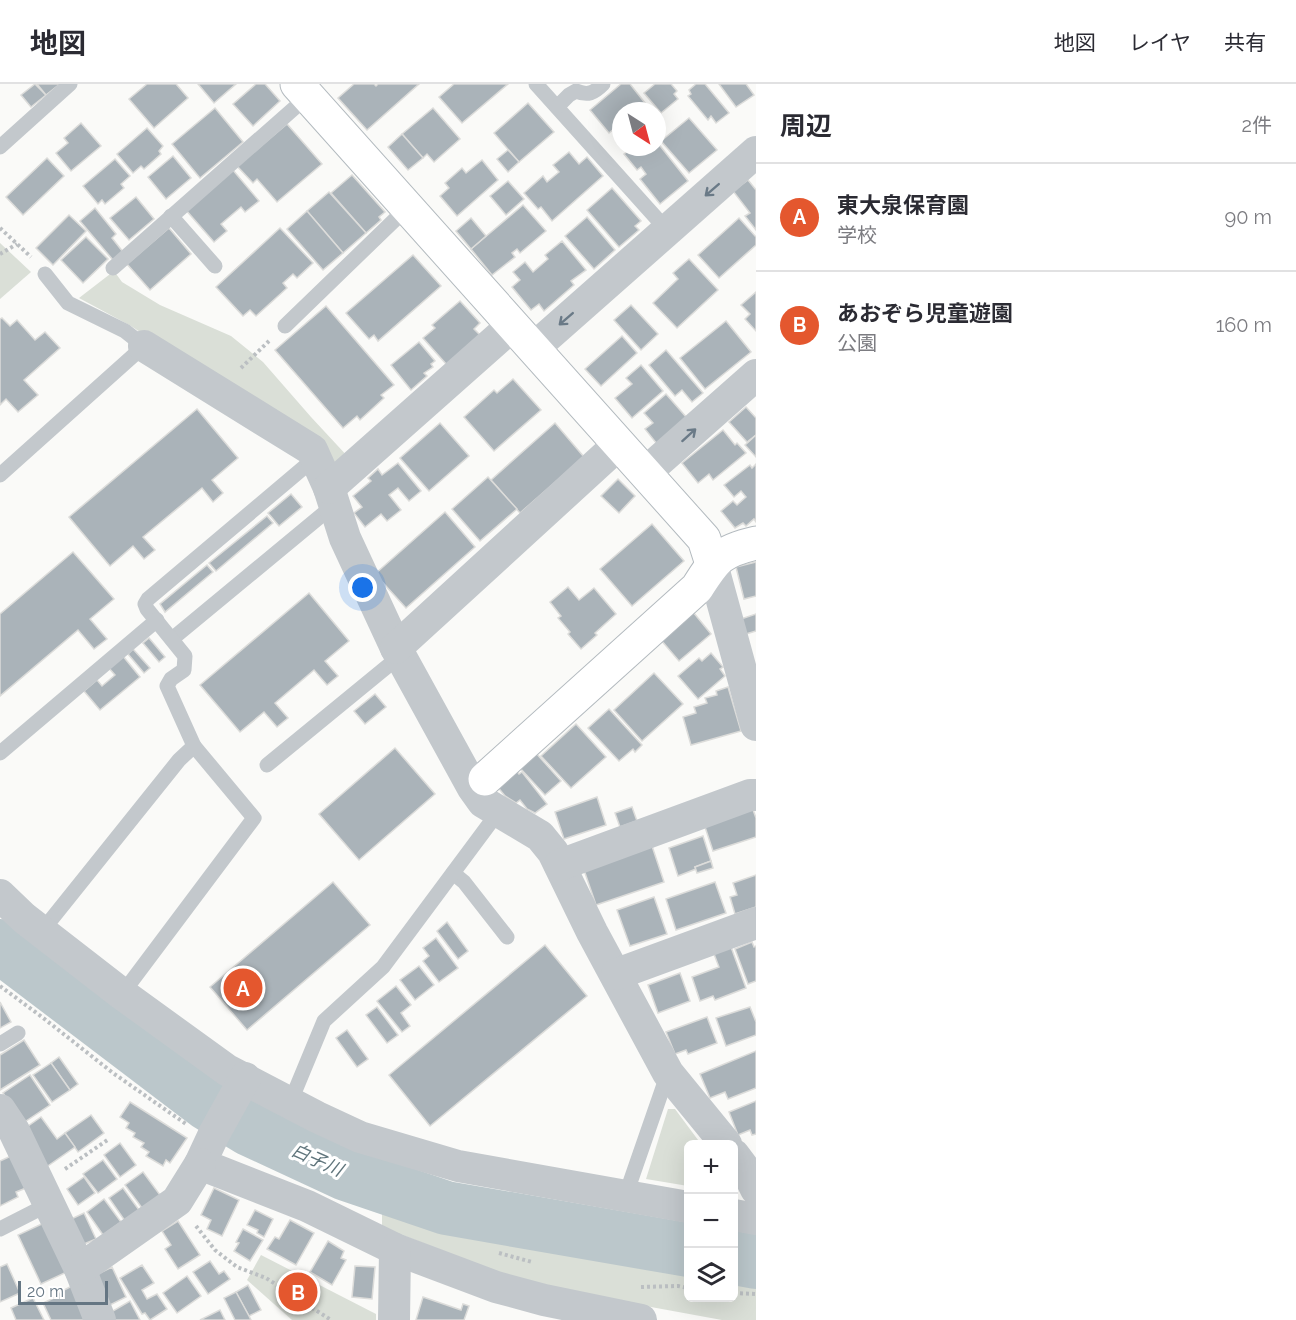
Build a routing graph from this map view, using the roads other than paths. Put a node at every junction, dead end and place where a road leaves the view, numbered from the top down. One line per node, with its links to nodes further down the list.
1 (70, 84): 6 (lane)
2 (536, 84): 5 (lane)
3 (603, 84): 5 (lane)
4 (309, 88): 8 (street); 9 (lane)
5 (557, 108): 10 (lane)
6 (0, 147)
7 (756, 152): 10 (street, one-way to 10)
8 (408, 207): 14 (lane); 15 (street)
9 (171, 216): 11 (lane); 12 (lane)
10 (667, 230): 15 (street, one-way to 15)
11 (215, 266)
12 (113, 268)
13 (45, 274): 16 (lane)
14 (285, 326)
15 (523, 336): 18 (street); 22 (street)
16 (144, 346): 19 (street); 21 (lane)
17 (756, 375): 20 (street, one-way to 17)
18 (619, 444): 20 (street); 27 (street)
19 (315, 458): 22 (street); 25 (lane)
20 (645, 473): 24 (street)
21 (0, 475)
22 (332, 497): 26 (lane); 27 (street)
23 (756, 543): 24 (street)
24 (712, 564): 28 (street); 32 (street)
25 (156, 620): 26 (lane); 30 (lane)
26 (172, 639): 29 (lane)
27 (398, 652): 31 (lane); 32 (street)
28 (756, 725)
29 (194, 746): 39 (lane); 42 (lane)
30 (0, 753)
31 (267, 765)
32 (479, 783): 34 (street)
33 (756, 795): 35 (street)
34 (499, 811): 35 (street); 36 (lane)
35 (560, 865): 41 (street)
36 (453, 873): 40 (lane); 47 (lane)
37 (0, 896): 39 (street)
38 (756, 923): 41 (street)
39 (42, 931): 42 (street)
40 (507, 937)
41 (616, 974): 45 (street)
42 (122, 994): 46 (street)
43 (18, 1033): 44 (lane)
44 (0, 1044)
45 (668, 1073): 49 (street); 54 (lane)
46 (240, 1085): 47 (street); 50 (street)
47 (290, 1103): 54 (street)
48 (0, 1110): 53 (street)
49 (723, 1140)
50 (209, 1146): 59 (street); 60 (street)
51 (738, 1161): 52 (street)
52 (756, 1189)
53 (45, 1195): 58 (lane); 60 (street)
54 (625, 1197): 55 (street)
55 (684, 1206)
56 (738, 1216): 57 (street)
57 (756, 1219)
58 (0, 1229)
59 (395, 1249): 61 (street); 63 (street)
60 (80, 1269): 62 (street)
61 (589, 1315): 64 (street)
62 (100, 1320)
63 (394, 1320)
64 (641, 1320)

